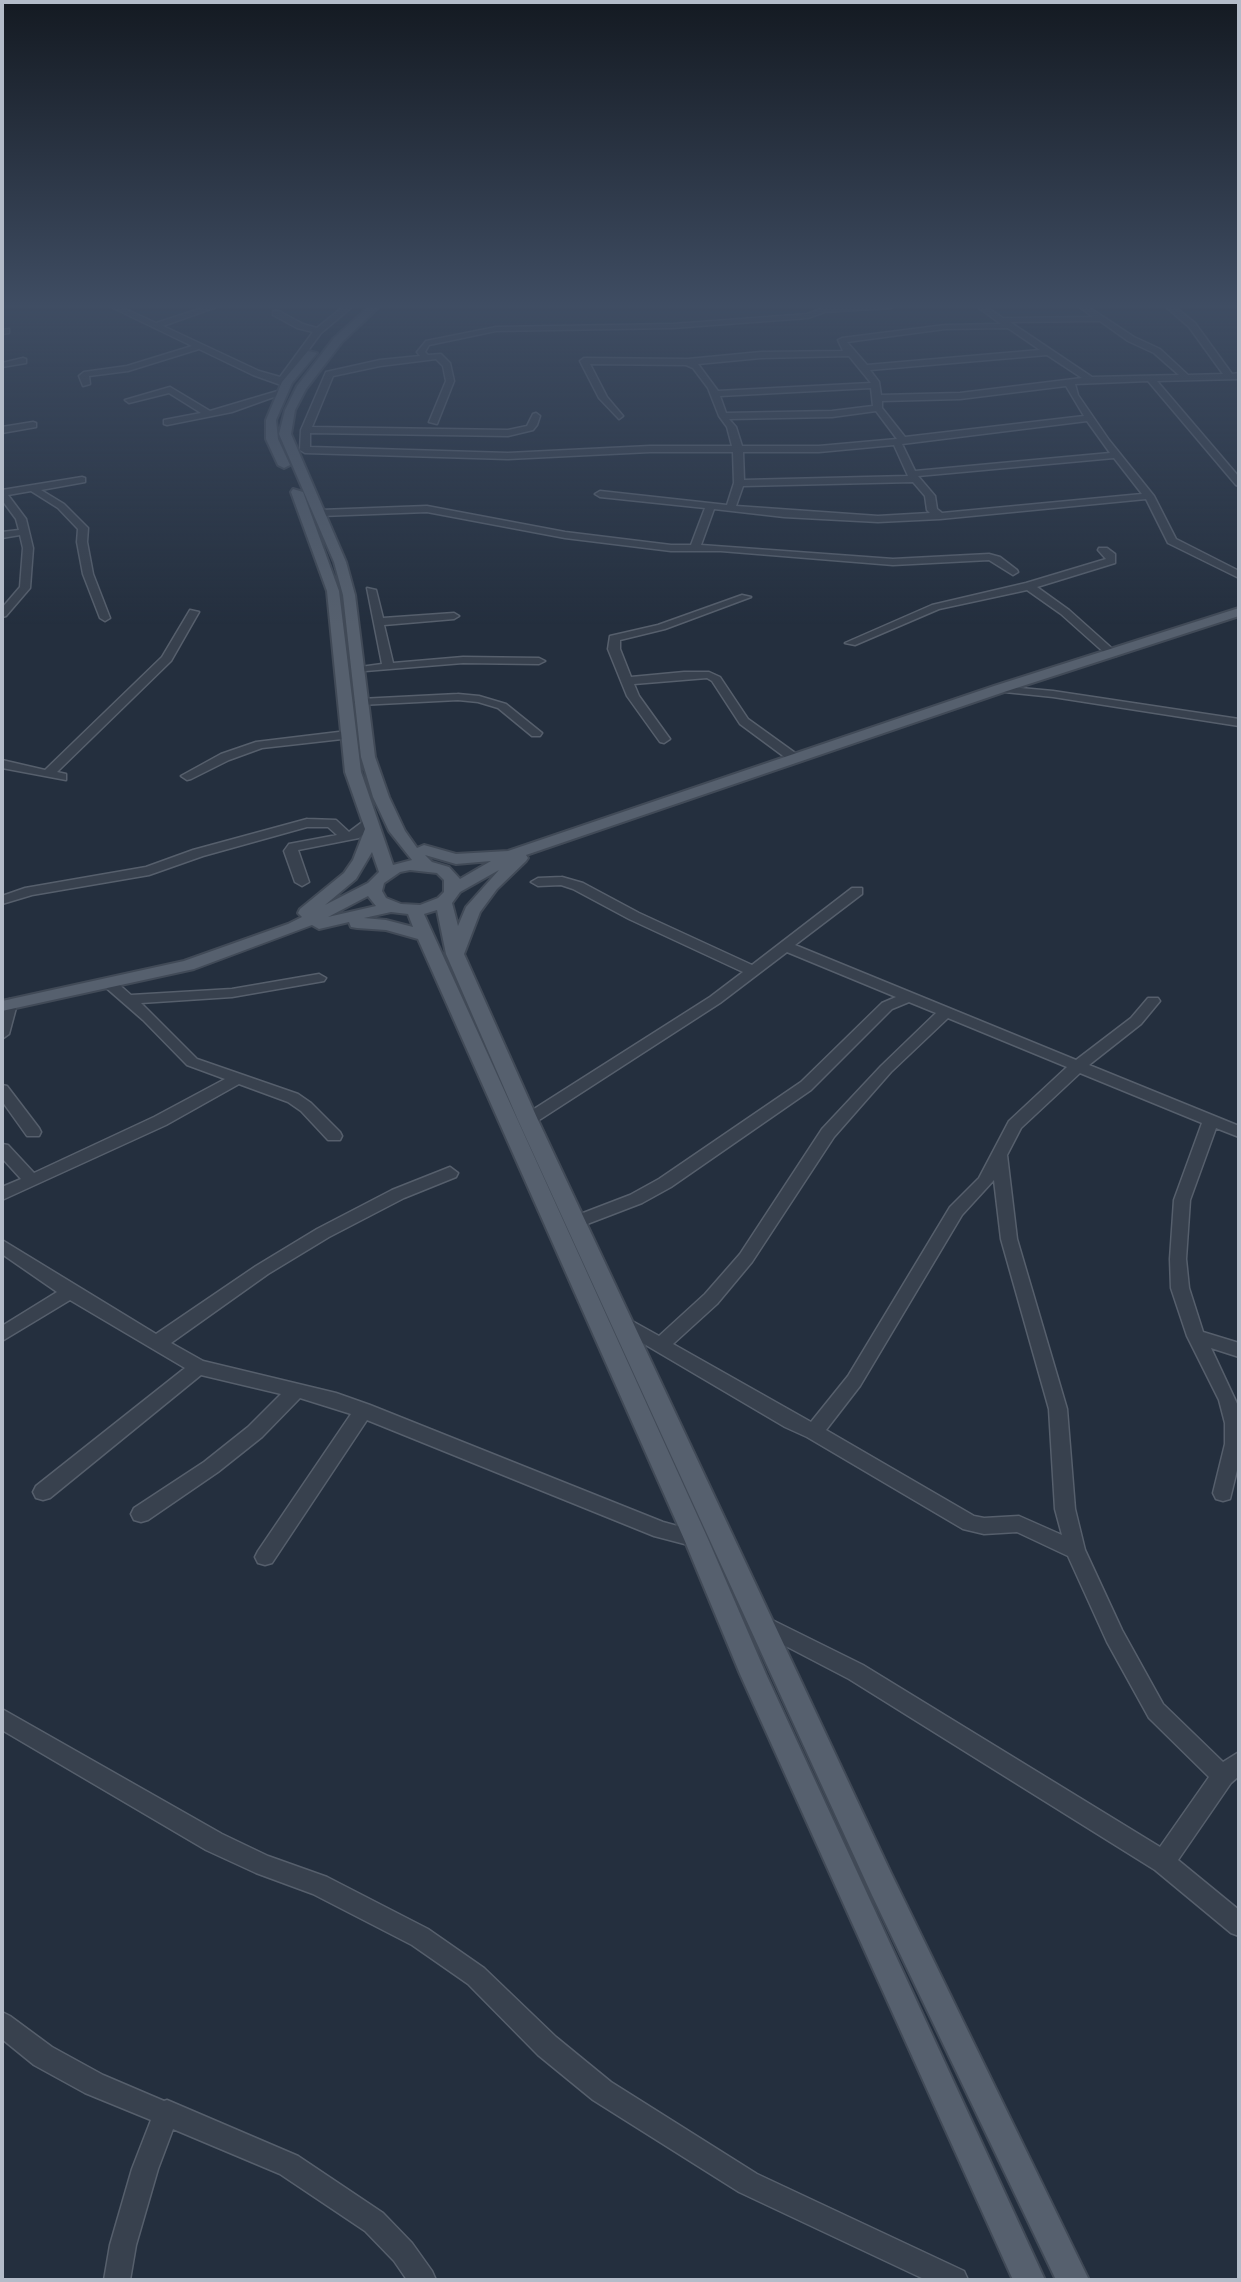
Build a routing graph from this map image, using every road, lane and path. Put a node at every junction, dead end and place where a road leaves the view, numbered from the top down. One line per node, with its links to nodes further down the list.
1 (213, 412): 11 (street)
2 (274, 412): 61 (main road)
3 (290, 412): 34 (main road)
4 (313, 412): 20 (street)
5 (438, 412): 17 (street)
6 (616, 412): 14 (street)
7 (841, 412): 12 (street)
8 (881, 412): 21 (street)
9 (1086, 412): 15 (street)
10 (1179, 412): 27 (street)
11 (209, 414): 16 (street)
12 (723, 415): 22 (street)
13 (536, 416): 20 (street)
14 (619, 416)
15 (1090, 418): 21 (street); 23 (street)
16 (167, 422)
17 (434, 422)
18 (33, 425): 19 (street)
19 (2, 430)
20 (306, 430): 22 (street)
21 (900, 442): 22 (street); 24 (street)
22 (738, 449): 26 (street)
23 (1115, 455): 24 (street); 31 (street)
24 (913, 477): 26 (street); 35 (street)
25 (82, 480): 28 (street)
26 (739, 483): 33 (street)
27 (1239, 483)
28 (32, 488): 29 (street); 49 (street)
29 (2, 494): 36 (street)
30 (600, 494): 32 (street)
31 (1149, 496): 35 (street); 41 (street)
32 (711, 505): 33 (street); 38 (street)
33 (731, 507): 35 (street)
34 (321, 513): 38 (street); 55 (main road)
35 (940, 516)
36 (23, 532): 37 (street); 47 (street)
37 (2, 535)
38 (696, 547): 40 (street)
39 (1103, 550): 42 (street)
40 (1013, 572)
41 (1239, 575)
42 (1029, 586): 51 (street); 52 (street)
43 (371, 590): 50 (street)
44 (746, 597): 56 (street)
45 (194, 612): 65 (street)
46 (1239, 612): 52 (main road)
47 (2, 614)
48 (454, 617): 50 (street)
49 (105, 618)
50 (379, 622): 54 (street)
51 (851, 643)
52 (1112, 654): 57 (main road)
53 (538, 661): 54 (street)
54 (388, 667): 55 (street)
55 (357, 670): 58 (main road)
56 (626, 681): 62 (street); 63 (street)
57 (999, 689): 59 (street); 63 (main road)
58 (360, 702): 60 (street); 69 (main road)
59 (1239, 723)
60 (536, 733)
61 (347, 735): 66 (street); 68 (main road)
62 (664, 739)
63 (794, 758): 71 (main road)
64 (2, 764): 65 (street)
65 (48, 774): 67 (street)
66 (187, 776)
67 (62, 777)
68 (372, 826): 70 (street); 74 (main road); 84 (main road)
69 (397, 831): 72 (main road); 73 (main road)
70 (347, 837): 75 (street); 80 (street)
71 (532, 848): 72 (main road); 87 (main road)
72 (509, 856): 73 (main road); 79 (main road)
73 (431, 866): 74 (main road); 79 (main road)
74 (387, 872): 77 (main road)
75 (302, 882)
76 (538, 882): 88 (street)
77 (375, 886): 81 (main road); 84 (main road)
78 (857, 891): 86 (street)
79 (449, 895): 82 (main road); 87 (main road)
80 (2, 900)
81 (391, 908): 82 (main road); 83 (main road)
82 (414, 911): 85 (main road)
83 (331, 921): 84 (main road); 85 (main road)
84 (286, 931): 90 (main road)
85 (424, 935): 126 (main road)
86 (785, 946): 88 (street); 91 (street)
87 (456, 954): 100 (main road)
88 (751, 970): 100 (street)
89 (319, 978): 92 (street)
90 (109, 983): 92 (street); 94 (main road)
91 (908, 997): 95 (street); 110 (street)
92 (126, 1000): 98 (street)
93 (1153, 1001): 97 (street)
94 (6, 1005): 96 (street)
95 (946, 1012): 97 (street); 117 (street)
96 (2, 1034)
97 (1078, 1066): 101 (street); 106 (street)
98 (237, 1080): 104 (street); 108 (street)
99 (2, 1090): 103 (street)
100 (528, 1120): 110 (main road)
101 (1211, 1120): 102 (street); 115 (street)
102 (1238, 1130)
103 (33, 1132)
104 (334, 1136)
105 (2, 1149): 108 (street)
106 (999, 1156): 122 (street); 127 (street)
107 (450, 1173): 116 (street)
108 (32, 1180): 109 (street)
109 (2, 1194)
110 (576, 1222): 113 (main road)
111 (2, 1246): 112 (street)
112 (70, 1292): 114 (street); 116 (street)
113 (623, 1323): 117 (street); 129 (main road)
114 (2, 1334)
115 (1196, 1336): 118 (street); 124 (street)
116 (157, 1343): 119 (street)
117 (661, 1344): 122 (street)
118 (1239, 1350)
119 (198, 1367): 120 (street); 123 (street)
120 (295, 1392): 121 (street); 125 (street)
121 (364, 1410): 126 (street); 128 (street)
122 (814, 1432): 127 (street)
123 (43, 1492)
124 (1223, 1493)
125 (141, 1514)
126 (696, 1539): 139 (main road)
127 (1075, 1550): 131 (street)
128 (265, 1557)
129 (762, 1624): 132 (street); 140 (main road)
130 (2, 1719): 138 (street)
131 (1231, 1769): 132 (street)
132 (1163, 1862): 133 (street)
133 (1239, 1925)
134 (2, 2024): 135 (street)
135 (167, 2112): 136 (street); 137 (street)
136 (117, 2280)
137 (423, 2280)
138 (955, 2280)
139 (1029, 2280)
140 (1073, 2280)

